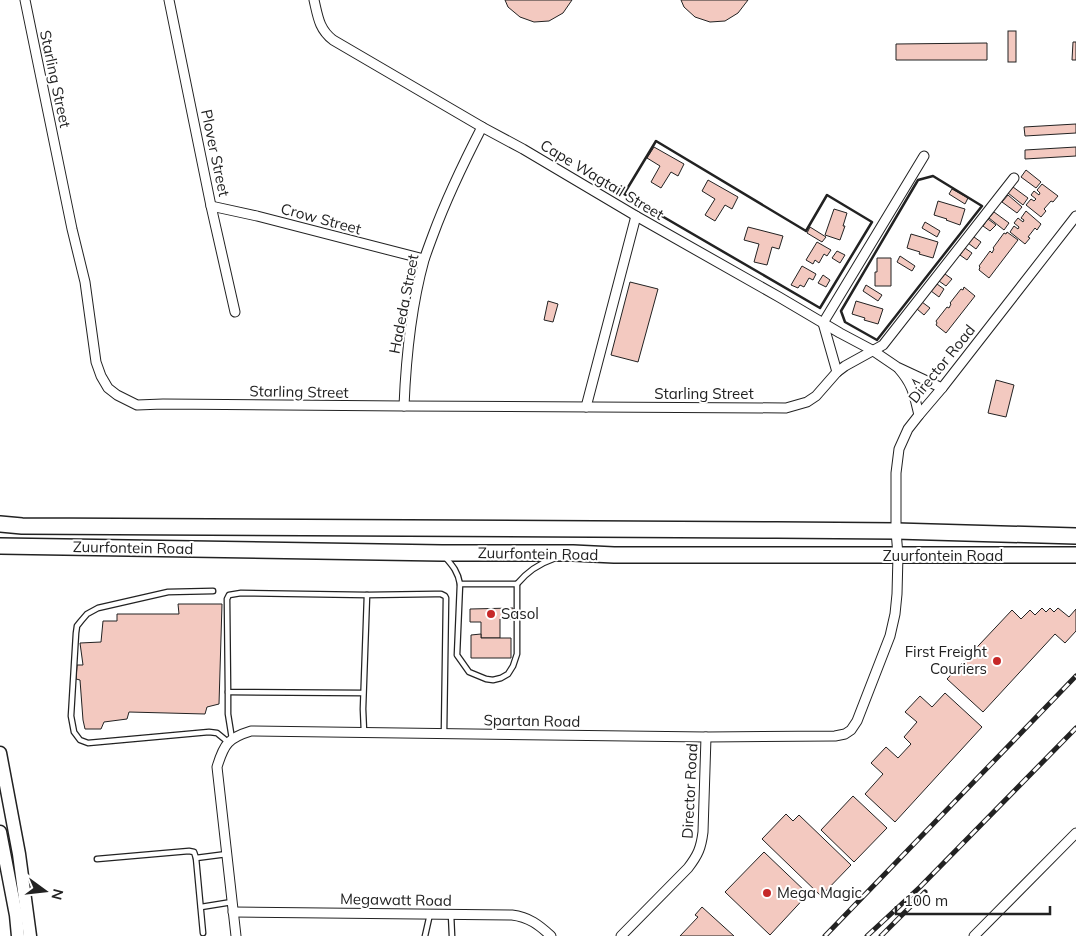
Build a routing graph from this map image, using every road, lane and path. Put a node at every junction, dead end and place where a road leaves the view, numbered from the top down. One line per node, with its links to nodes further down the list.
1 (25, 0): 17 (street, Starling Street)
2 (169, 0): 7 (street, Plover Street)
3 (314, 0): 4 (street, Cape Wagtail Street)
4 (482, 127): 8 (street, Cape Wagtail Street); 10 (street, Hadeda Street)
5 (924, 156): 12 (street)
6 (1014, 178): 13 (street, Starling Street)
7 (211, 206): 10 (street, Crow Street); 11 (street, Plover Street)
8 (636, 216): 12 (street, Cape Wagtail Street); 18 (street)
9 (1076, 216): 16 (street, Director Road)
10 (424, 259): 17 (street, Hadeda Street)
11 (235, 312)
12 (823, 324): 13 (street, Cape Wagtail Street); 15 (street)
13 (872, 350): 14 (street, Cape Wagtail Street); 15 (street, Starling Street)
14 (897, 367): 16 (street); 19 (street)
15 (837, 372): 18 (street, Starling Street)
16 (942, 388): 19 (street, Director Road)
17 (404, 406): 18 (street, Starling Street)
18 (586, 407)
19 (919, 415): 21 (street, Director Road)
20 (0, 524): 21 (main road, Zuurfontein Road)
21 (896, 531): 22 (main road, Zuurfontein Road); 26 (street, Director Road)
22 (1076, 536)
23 (0, 546): 24 (main road, Zuurfontein Road)
24 (442, 553): 25 (main road, Zuurfontein Road); 28 (lane)
25 (573, 553): 26 (main road, Zuurfontein Road); 29 (lane)
26 (898, 555): 27 (main road, Zuurfontein Road); 36 (street, Spartan Road)
27 (1076, 555)
28 (460, 584): 29 (lane); 29 (lane)
29 (517, 584)
30 (213, 591): 37 (lane)
31 (367, 595): 32 (lane); 33 (lane); 35 (lane)
32 (228, 692): 33 (lane); 37 (lane)
33 (363, 693): 34 (lane)
34 (364, 732): 35 (street, Spartan Road); 37 (street, Spartan Road)
35 (444, 733): 36 (street, Spartan Road)
36 (706, 737): 55 (street, Director Road)
37 (230, 741): 41 (street)
38 (0, 753): 50 (main road)
39 (0, 832): 49 (main road)
40 (1076, 833): 56 (street)
41 (227, 854): 42 (lane); 45 (street)
42 (196, 858): 43 (lane); 44 (lane)
43 (97, 859)
44 (201, 907): 45 (lane); 48 (lane)
45 (233, 907): 46 (street, Megawatt Road); 51 (street)
46 (430, 914): 47 (street, Megawatt Road); 52 (lane)
47 (451, 914): 53 (lane); 54 (street, Megawatt Road)
48 (203, 933)
49 (18, 936)
50 (30, 936)
51 (236, 936)
52 (425, 936)
53 (452, 936)
54 (551, 936)
55 (621, 936)
56 (974, 936)

